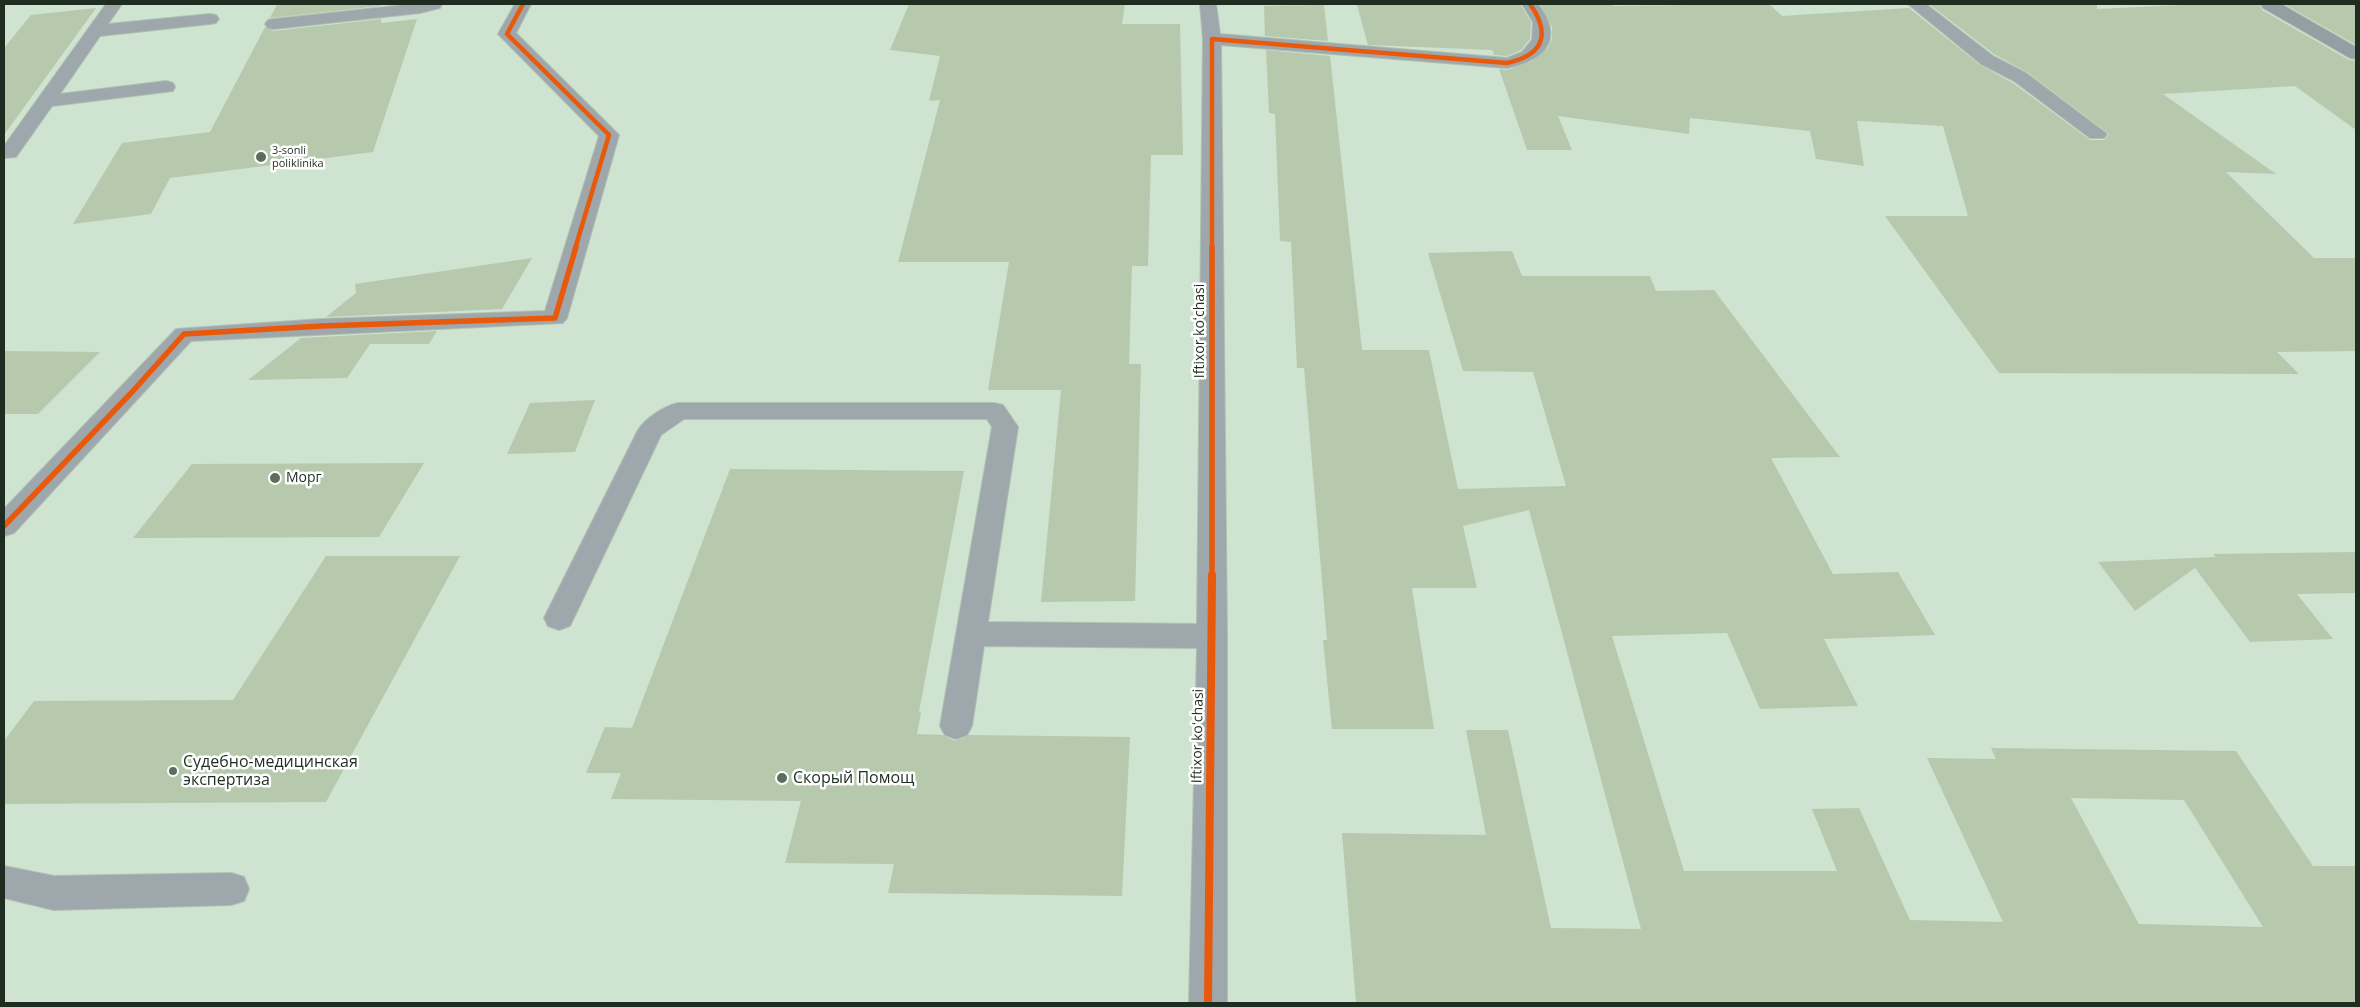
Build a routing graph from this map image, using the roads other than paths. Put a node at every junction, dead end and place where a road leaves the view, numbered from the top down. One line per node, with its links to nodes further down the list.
1 (114, 4): 10 (street)
2 (434, 4): 9 (street)
3 (523, 4): 17 (street)
4 (1208, 4): 11 (street, Iftixor koʻchasi)
5 (1530, 4): 11 (street)
6 (1916, 4): 15 (street)
7 (2269, 4): 12 (main road)
8 (210, 18): 10 (street)
9 (274, 24)
10 (95, 31): 14 (street)
11 (1212, 39): 20 (street, Iftixor koʻchasi)
12 (2356, 54)
13 (166, 86): 14 (street)
14 (46, 101): 16 (street)
15 (2097, 134)
16 (10, 153)
17 (4, 526)
18 (559, 618): 19 (street)
19 (971, 634): 20 (street); 21 (street)
20 (1212, 636): 24 (street, Iftixor koʻchasi)
21 (956, 726)
22 (4, 882): 23 (street)
23 (231, 890)
24 (1208, 1003)

